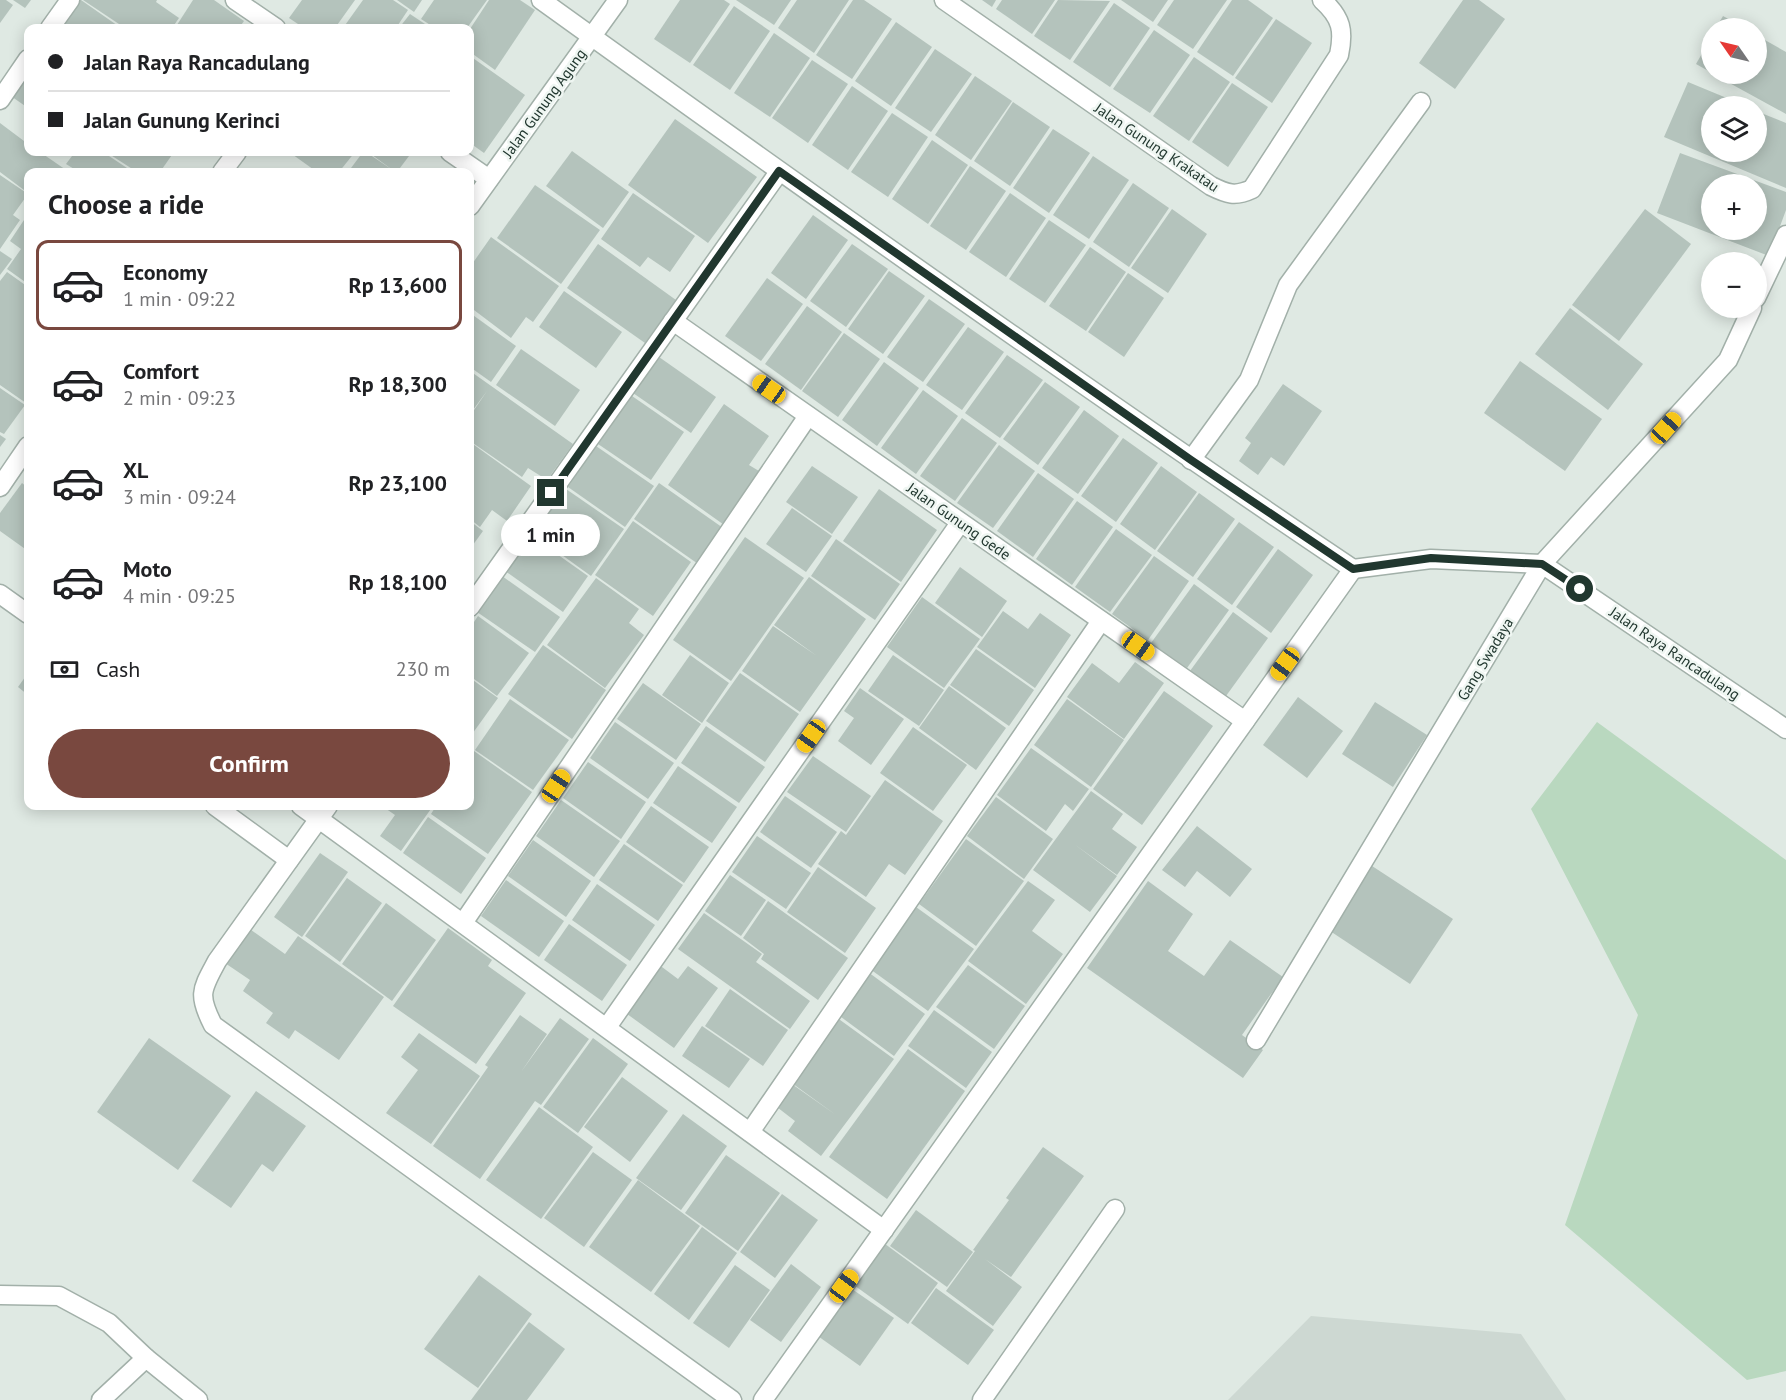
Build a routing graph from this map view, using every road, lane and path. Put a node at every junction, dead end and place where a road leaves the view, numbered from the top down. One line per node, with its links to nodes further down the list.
1 (70, 0): 7 (street)
2 (235, 0): 8 (street)
3 (541, 0): 9 (street)
4 (618, 0): 9 (street, Jalan Gunung Agung)
5 (944, 0): 6 (street, Jalan Gunung Krakatau)
6 (1323, 0)
7 (53, 24)
8 (270, 24)
9 (592, 37): 16 (street); 17 (street, Jalan Gunung Agung)
10 (24, 65): 11 (street)
11 (0, 100)
12 (1421, 102): 25 (street)
13 (456, 156): 14 (street)
14 (473, 168)
15 (474, 169): 17 (street)
16 (779, 171): 22 (street); 25 (street)
17 (489, 179): 18 (street, Jalan Gunung Agung)
18 (474, 200)
19 (1786, 235): 20 (street)
20 (1767, 275)
21 (1747, 318): 28 (street, Gang Swadaya)
22 (673, 321): 23 (street, Jalan Gunung Gede); 31 (street)
23 (808, 416): 27 (street, Jalan Gunung Gede); 39 (street)
24 (24, 452): 26 (street)
25 (1191, 460): 29 (street)
26 (0, 487)
27 (960, 522): 33 (street, Jalan Gunung Gede); 40 (street)
28 (1542, 564): 29 (street); 35 (street, Jalan Raya Rancadulang); 41 (street, Gang Swadaya)
29 (1353, 569): 34 (street)
30 (0, 594): 32 (street)
31 (474, 601)
32 (24, 611)
33 (1101, 621): 34 (street, Jalan Gunung Gede); 42 (street)
34 (1245, 721): 44 (street)
35 (1786, 729)
36 (220, 810): 38 (street)
37 (324, 812): 38 (street); 39 (street)
38 (289, 860): 49 (street)
39 (463, 923): 40 (street)
40 (607, 1028): 42 (street)
41 (1256, 1040)
42 (750, 1132): 44 (street)
43 (1116, 1209): 51 (street)
44 (884, 1230): 50 (street)
45 (0, 1295): 46 (street)
46 (146, 1358): 47 (street); 48 (street)
47 (101, 1400)
48 (198, 1400)
49 (732, 1400)
50 (763, 1400)
51 (982, 1400)

